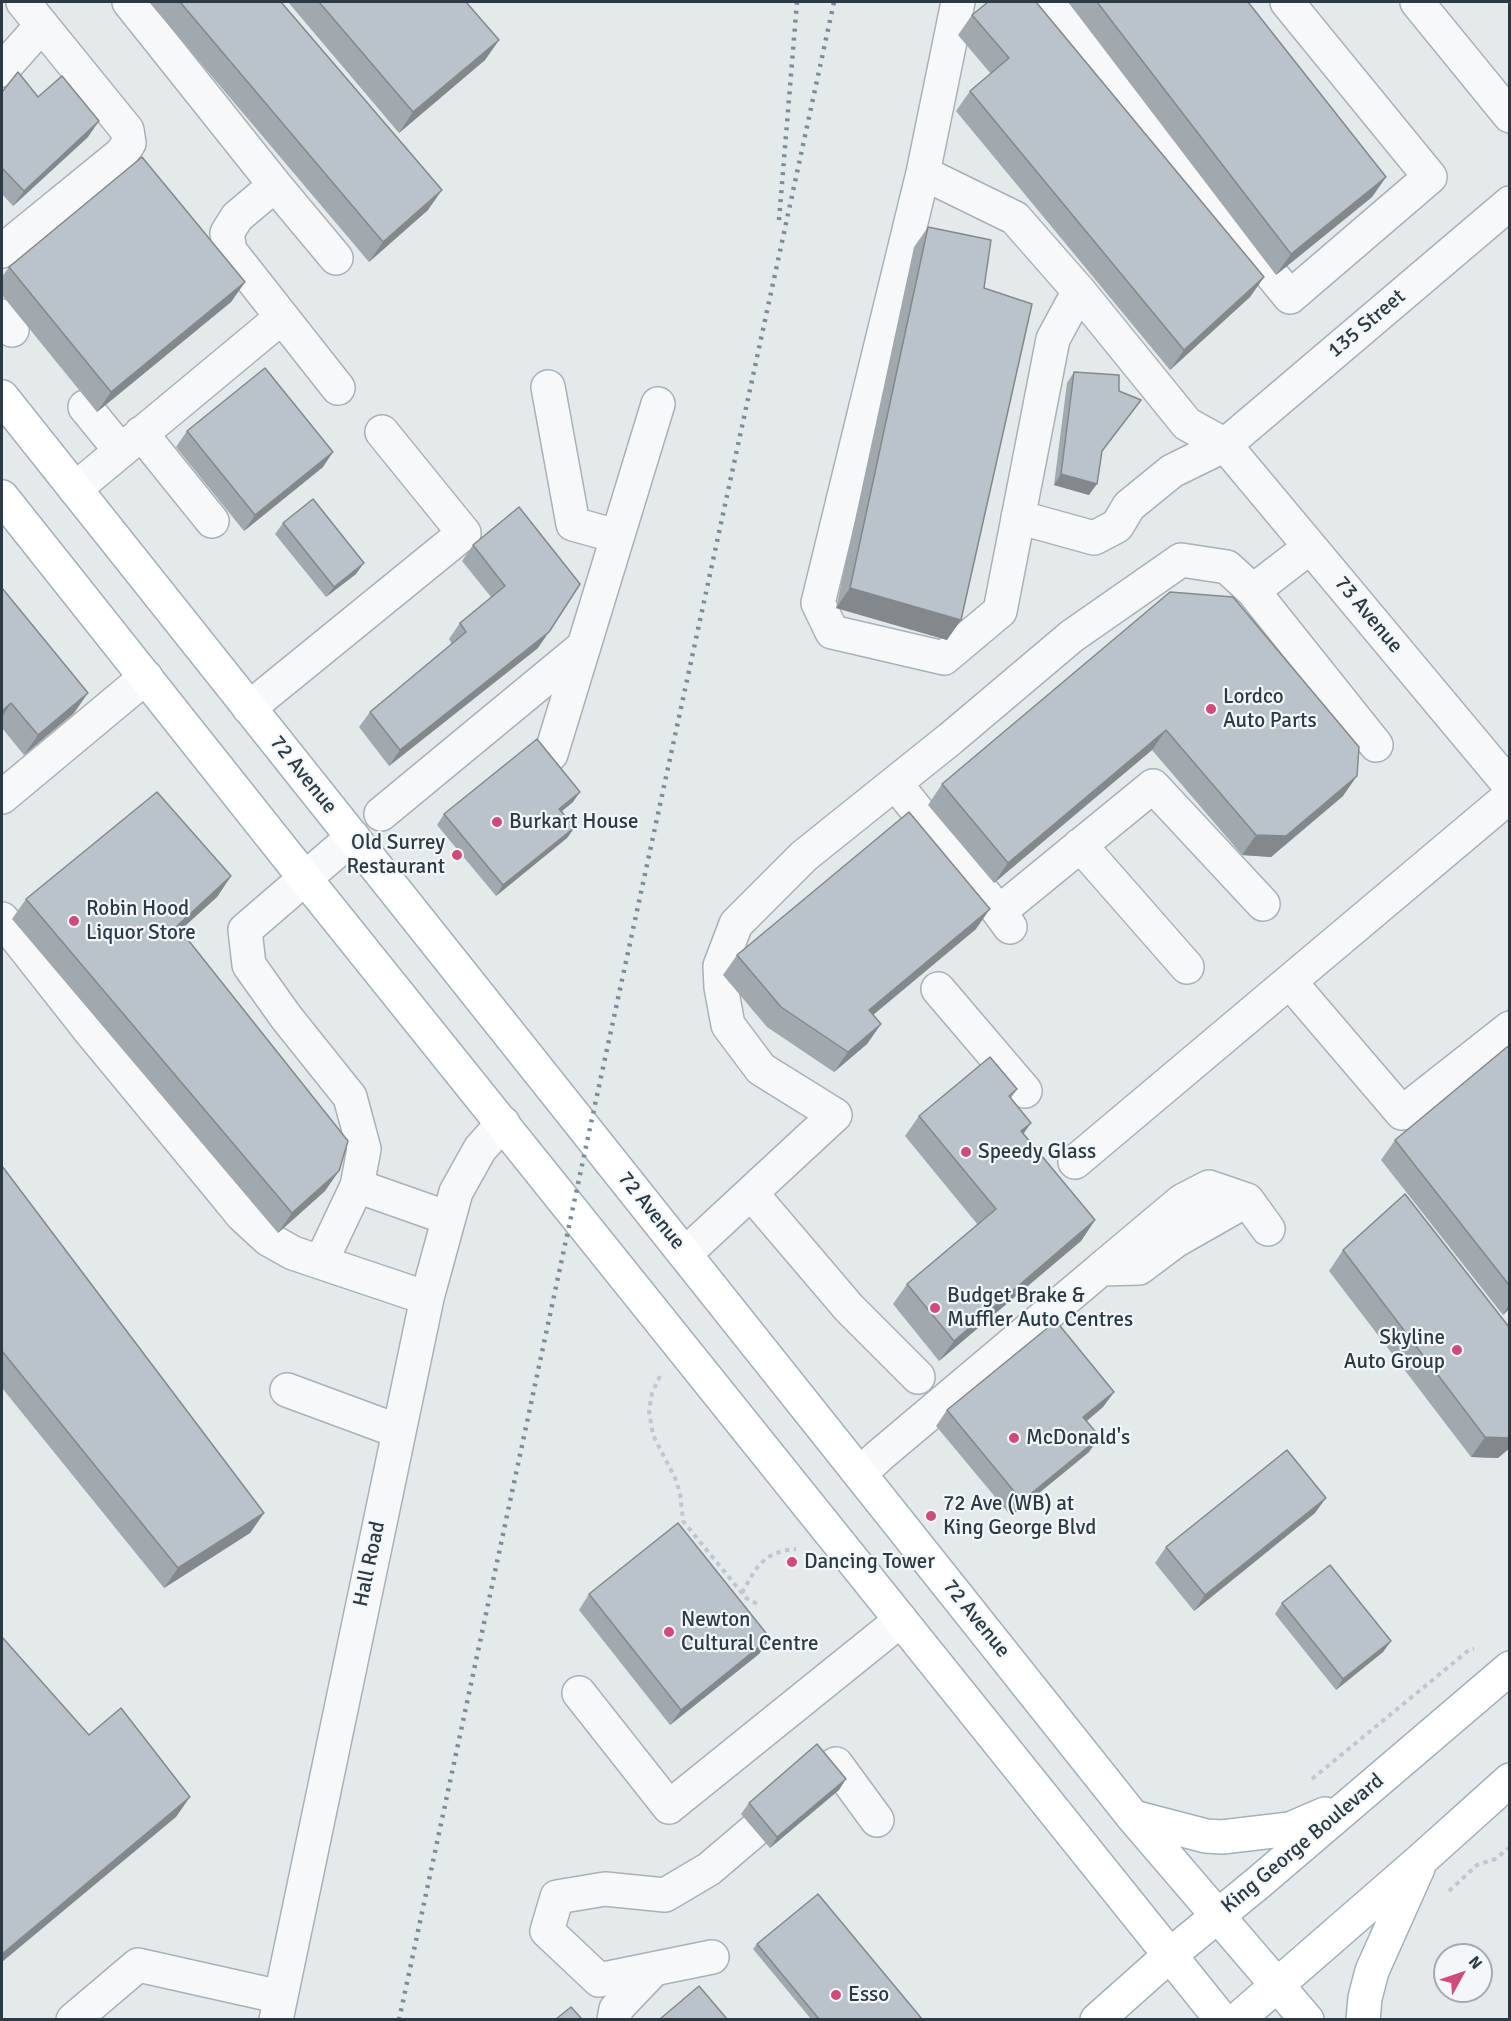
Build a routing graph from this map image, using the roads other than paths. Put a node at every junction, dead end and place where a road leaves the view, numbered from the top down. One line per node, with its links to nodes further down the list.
1 (129, 2): 10 (street)
2 (958, 2): 9 (street)
3 (1047, 2): 4 (street)
4 (1287, 2)
5 (1417, 2): 8 (street)
6 (33, 13): 7 (street); 12 (street)
7 (2, 70)
8 (1509, 116)
9 (923, 173): 14 (street); 26 (street)
10 (275, 185): 13 (street); 15 (street)
11 (1509, 202): 23 (street, 135 Street)
12 (5, 241)
13 (336, 258)
14 (1079, 291): 23 (street); 26 (street)
15 (282, 317): 17 (street); 22 (street)
16 (548, 387): 28 (street)
17 (338, 388)
18 (2, 397): 24 (main road, 72 Avenue)
19 (658, 404): 28 (street)
20 (85, 407): 22 (street)
21 (382, 432): 33 (street)
22 (131, 442): 24 (street); 27 (street)
23 (1225, 445): 26 (street, 135 Street); 29 (street, 73 Avenue)
24 (75, 489): 33 (main road, 72 Avenue)
25 (2, 497): 32 (main road)
26 (1018, 517)
27 (212, 521)
28 (616, 536): 31 (street)
29 (1310, 547): 30 (street); 37 (street, 73 Avenue)
30 (1253, 591): 34 (street); 36 (street)
31 (582, 648): 35 (street); 40 (street)
32 (146, 677): 39 (street); 43 (main road)
33 (249, 708): 41 (main road, 72 Avenue)
34 (1377, 745)
35 (550, 754)
36 (895, 783): 42 (street); 54 (street)
37 (1509, 786)
38 (1509, 796): 47 (street)
39 (2, 797)
40 (381, 814)
41 (352, 837): 43 (street); 57 (main road, 72 Avenue)
42 (1080, 845): 44 (street); 46 (street)
43 (304, 877): 51 (main road); 53 (street)
44 (1263, 904)
45 (2, 919): 58 (street)
46 (1187, 967)
47 (1290, 982): 49 (street); 52 (street)
48 (938, 989): 50 (street)
49 (1509, 1028)
50 (1025, 1091)
51 (503, 1123): 55 (street, Hall Road); 64 (main road)
52 (1075, 1162)
53 (357, 1186): 55 (street); 58 (street)
54 (751, 1192): 57 (street); 60 (street)
55 (448, 1218): 59 (street, Hall Road)
56 (1268, 1229): 63 (street)
57 (685, 1254): 63 (main road, 72 Avenue)
58 (321, 1262): 59 (street)
59 (427, 1298): 62 (street, Hall Road)
60 (918, 1377)
61 (287, 1390): 62 (street)
62 (398, 1431): 77 (street, Hall Road)
63 (860, 1474): 69 (main road, 72 Avenue)
64 (900, 1620): 66 (street); 73 (main road)
65 (1509, 1668): 68 (main road, King George Boulevard)
66 (579, 1693)
67 (1509, 1780): 71 (main road)
68 (1349, 1804): 69 (main road); 72 (main road, King George Boulevard)
69 (1133, 1816): 72 (main road, 72 Avenue)
70 (877, 1820): 75 (street)
71 (1422, 1859): 76 (main road); 84 (main road)
72 (1218, 1916): 73 (main road, King George Boulevard); 76 (main road, 72 Avenue)
73 (1170, 1955): 80 (main road, King George Boulevard); 81 (main road)
74 (712, 1957): 75 (street)
75 (654, 1969): 79 (street)
76 (1276, 1984): 82 (main road); 83 (main road, 72 Avenue)
77 (279, 2008): 78 (street)
78 (73, 2019)
79 (614, 2019)
80 (1096, 2019)
81 (1222, 2019)
82 (1237, 2019)
83 (1307, 2019)
84 (1363, 2019)

